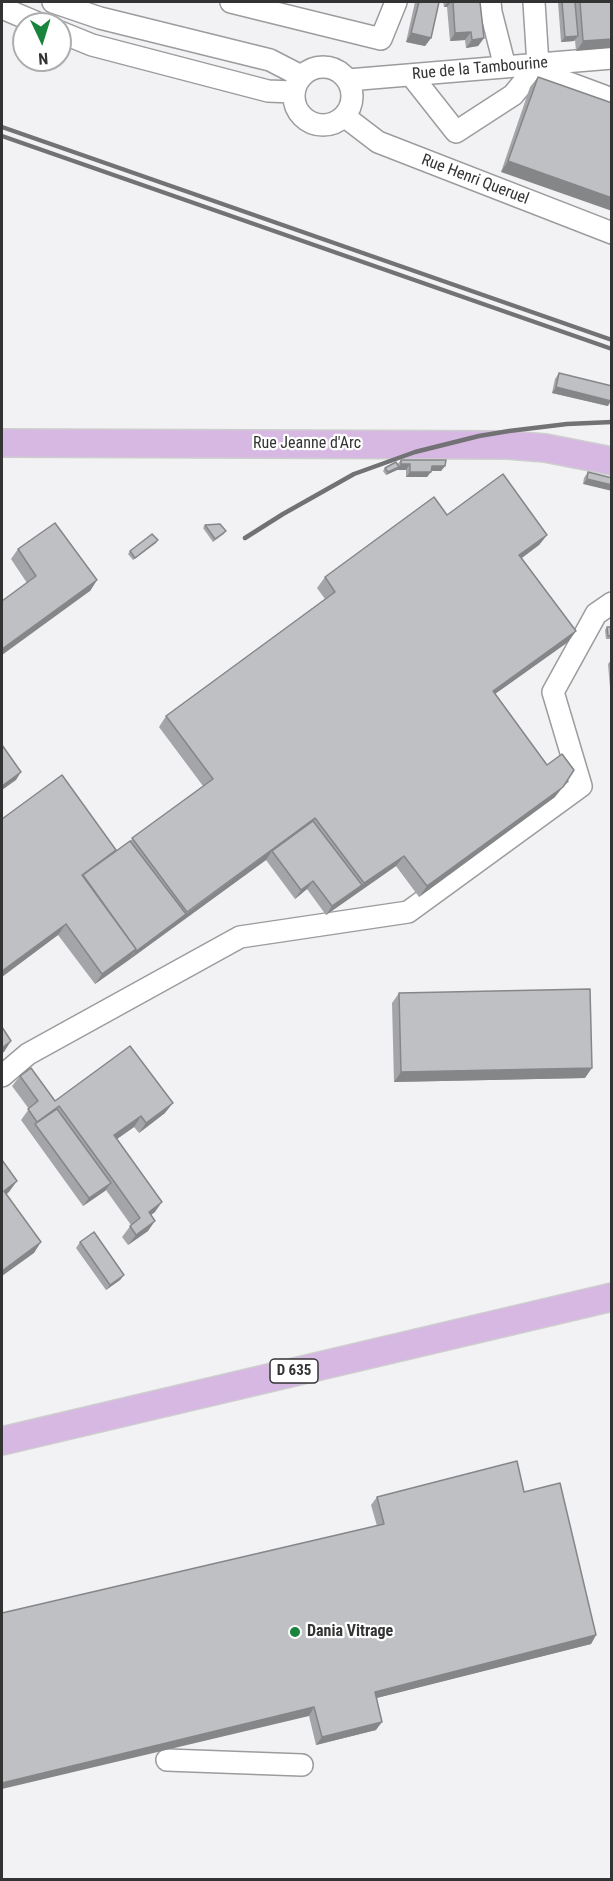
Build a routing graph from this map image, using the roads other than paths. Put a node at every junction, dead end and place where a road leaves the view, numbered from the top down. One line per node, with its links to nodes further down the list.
1 (53, 2): 6 (street)
2 (231, 2): 3 (street)
3 (396, 2)
4 (490, 2): 11 (street)
5 (534, 2): 10 (street)
6 (102, 10): 8 (street); 14 (street)
7 (72, 37): 8 (street)
8 (92, 45): 14 (street)
9 (612, 58): 10 (street, Rue de la Tambourine)
10 (538, 64): 11 (street, Rue de la Tambourine); 12 (street); 15 (street)
11 (505, 67): 12 (street, Rue de la Tambourine)
12 (411, 75): 13 (street, Rue de la Tambourine)
13 (348, 80): 14 (street); 16 (street)
14 (297, 84): 16 (street)
15 (612, 99)
16 (344, 116): 17 (street, Rue Henri Queruel)
17 (612, 233)
18 (2, 443): 19 (main road, Rue Jeanne d'Arc)
19 (612, 461)
20 (612, 603): 21 (street)
21 (2, 1076)
22 (603, 1298): 23 (main road, D 635)
23 (2, 1441)
24 (167, 1760): 25 (street)
25 (303, 1765)

